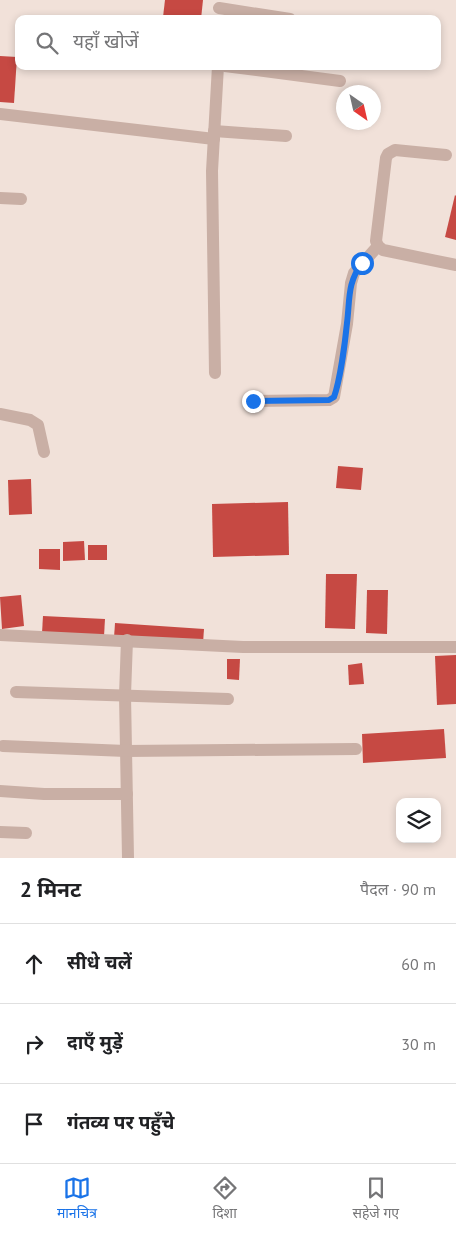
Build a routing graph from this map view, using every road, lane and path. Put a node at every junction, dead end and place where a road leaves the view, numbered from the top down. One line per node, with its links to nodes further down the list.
1 (219, 9): 2 (street)
2 (262, 15)
3 (218, 70): 7 (street)
4 (256, 70): 5 (street)
5 (340, 81)
6 (0, 114): 7 (street)
7 (214, 135): 8 (street); 14 (street)
8 (286, 136)
9 (446, 156): 12 (street)
10 (0, 198): 11 (street)
11 (21, 199)
12 (378, 246): 13 (street); 15 (street)
13 (456, 265)
14 (215, 373)
15 (253, 401)
16 (0, 414): 17 (street)
17 (44, 452)
18 (0, 634): 19 (street)
19 (127, 640): 20 (street); 22 (street)
20 (456, 647)
21 (16, 692): 22 (street)
22 (125, 695): 23 (street); 26 (street)
23 (228, 699)
24 (3, 746): 26 (street)
25 (356, 749): 26 (street)
26 (126, 751): 28 (street)
27 (0, 791): 28 (street)
28 (127, 794): 31 (street)
29 (0, 832): 30 (street)
30 (26, 833)
31 (128, 858)

